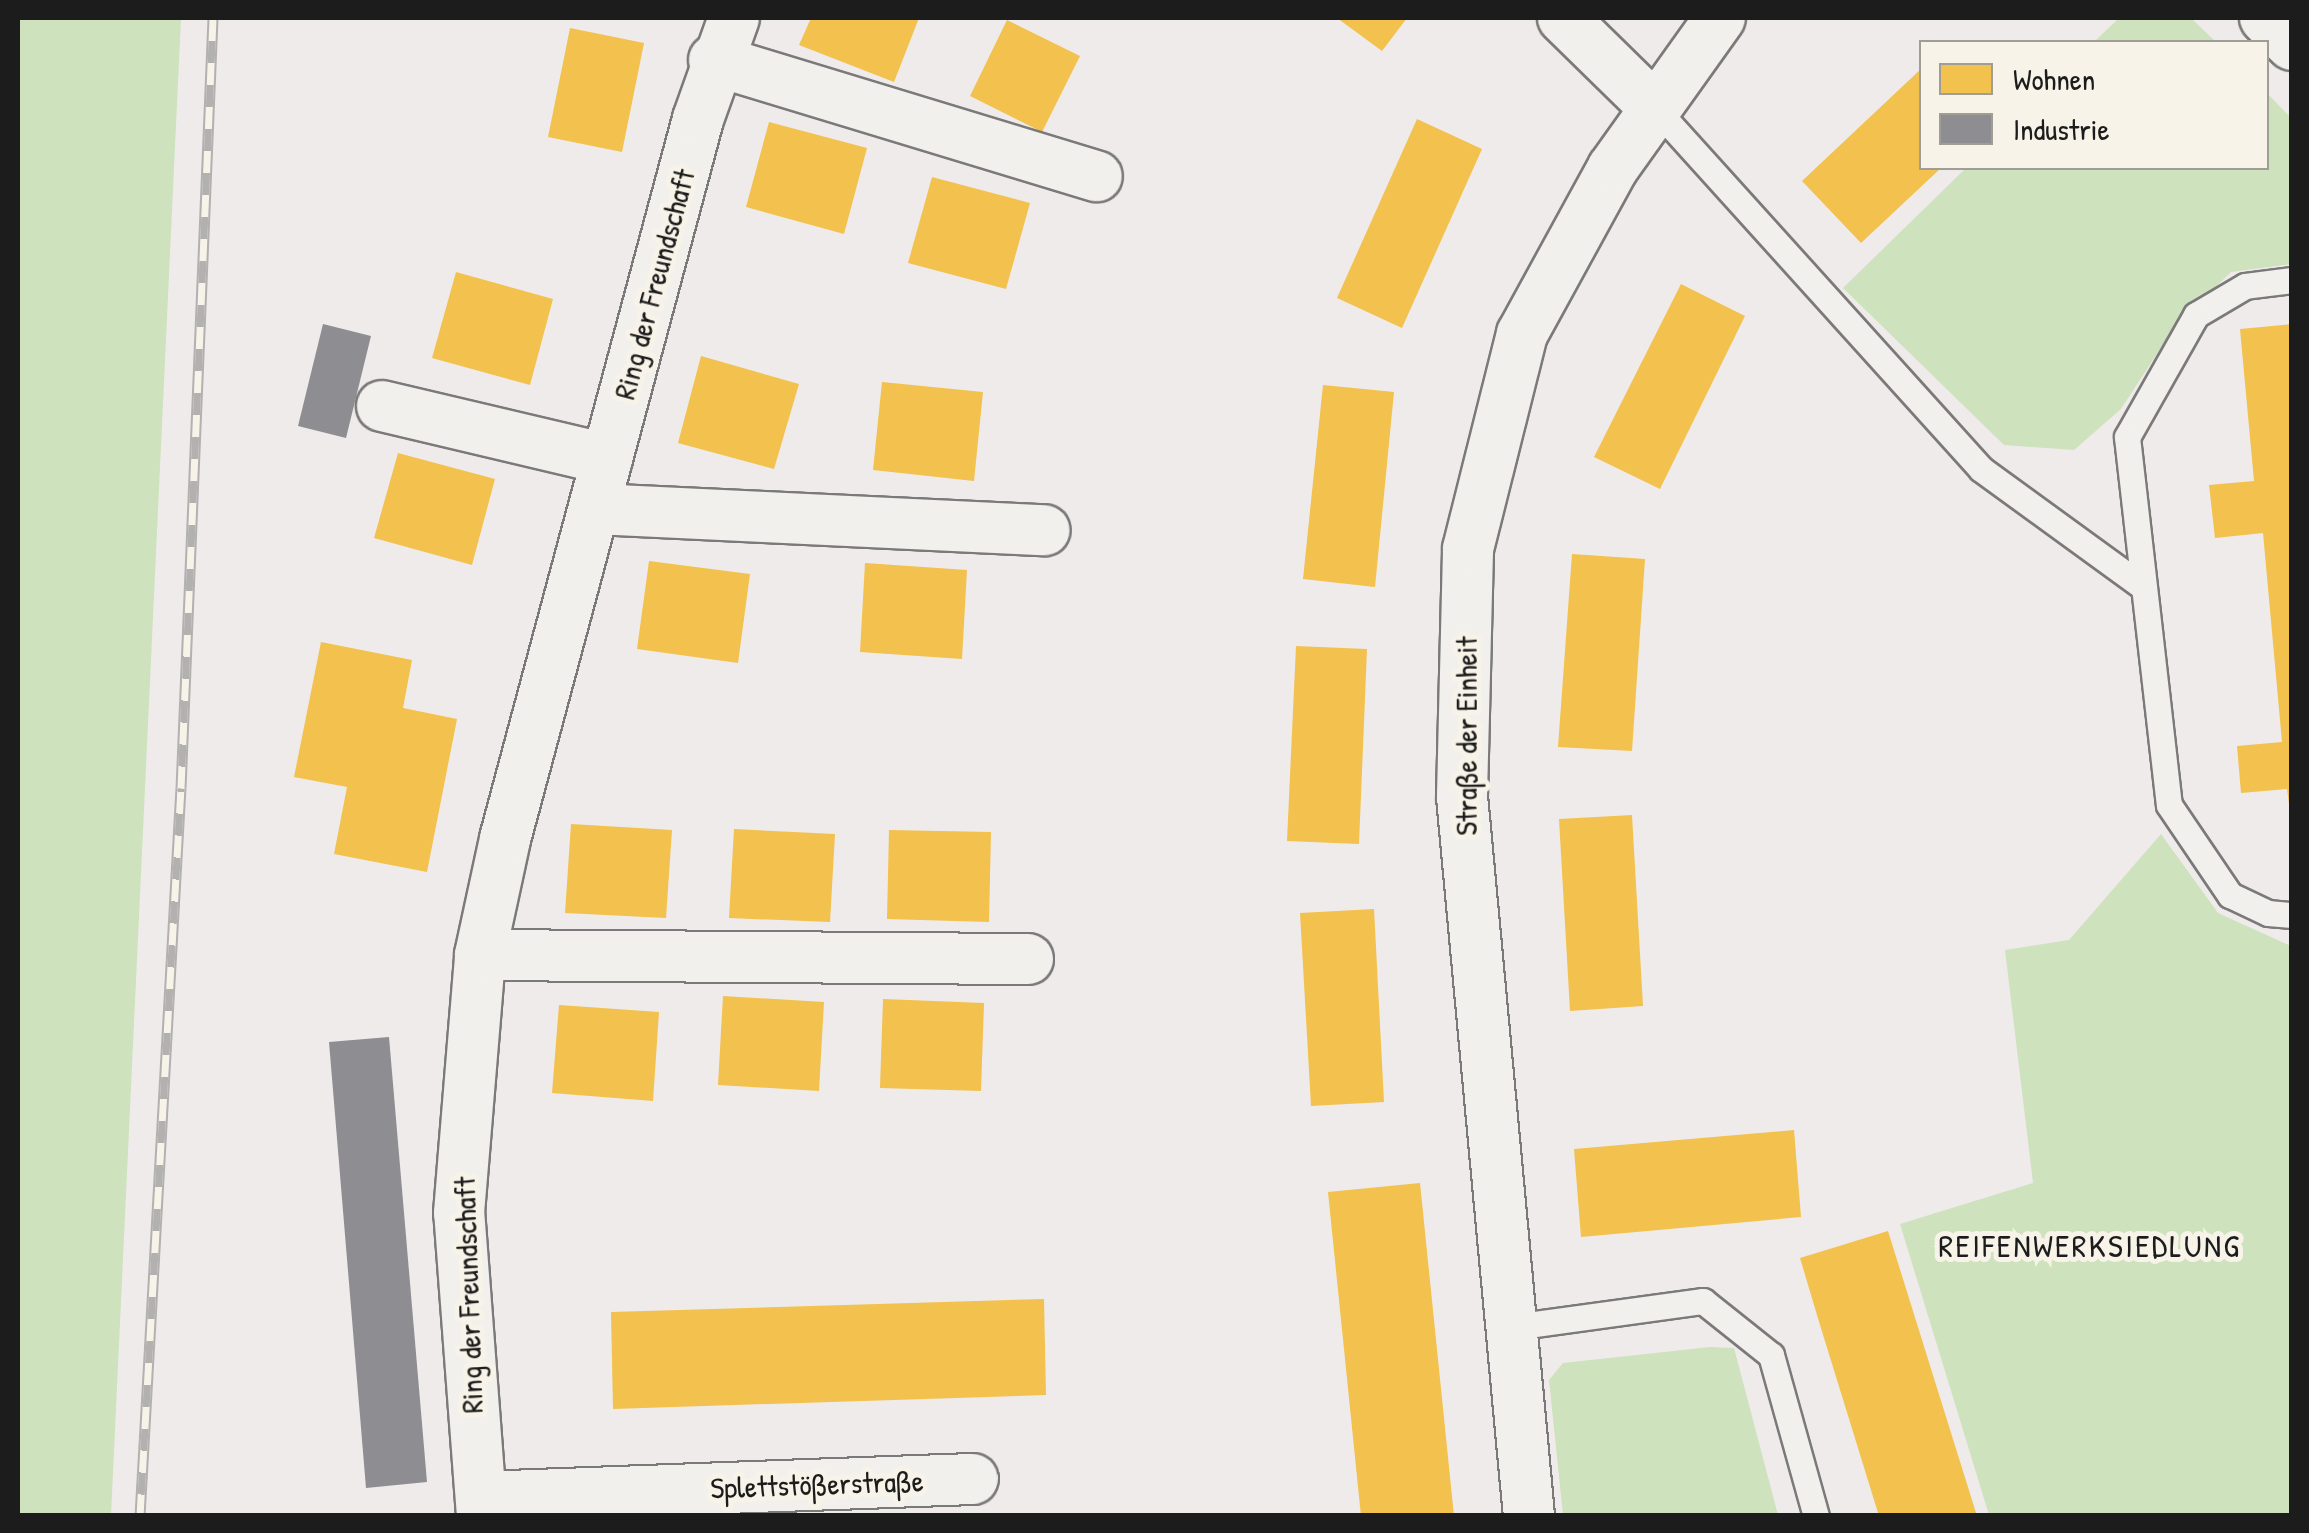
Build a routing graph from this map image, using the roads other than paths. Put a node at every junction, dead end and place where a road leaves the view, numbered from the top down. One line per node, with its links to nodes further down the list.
1 (1563, 18): 6 (street)
2 (1720, 18): 6 (street, Straße der Einheit)
3 (2265, 18): 5 (street)
4 (724, 39): 7 (street, Ring der Freundschaft); 10 (street, Ring der Freundschaft)
5 (2292, 45)
6 (1655, 108): 13 (lane); 17 (street, Straße der Einheit)
7 (1097, 176)
8 (2292, 280): 13 (lane)
9 (382, 406): 10 (street)
10 (606, 459): 11 (street, Ring der Freundschaft)
11 (594, 508): 12 (street); 15 (street, Ring der Freundschaft)
12 (1044, 530)
13 (2142, 586): 14 (lane)
14 (2292, 915)
15 (480, 955): 16 (street); 19 (street, Ring der Freundschaft)
16 (1028, 959)
17 (1513, 1328): 20 (street, Straße der Einheit); 21 (lane)
18 (972, 1479): 19 (street, Splettstößerstraße)
19 (481, 1506)
20 (1530, 1516)
21 (1816, 1516)

